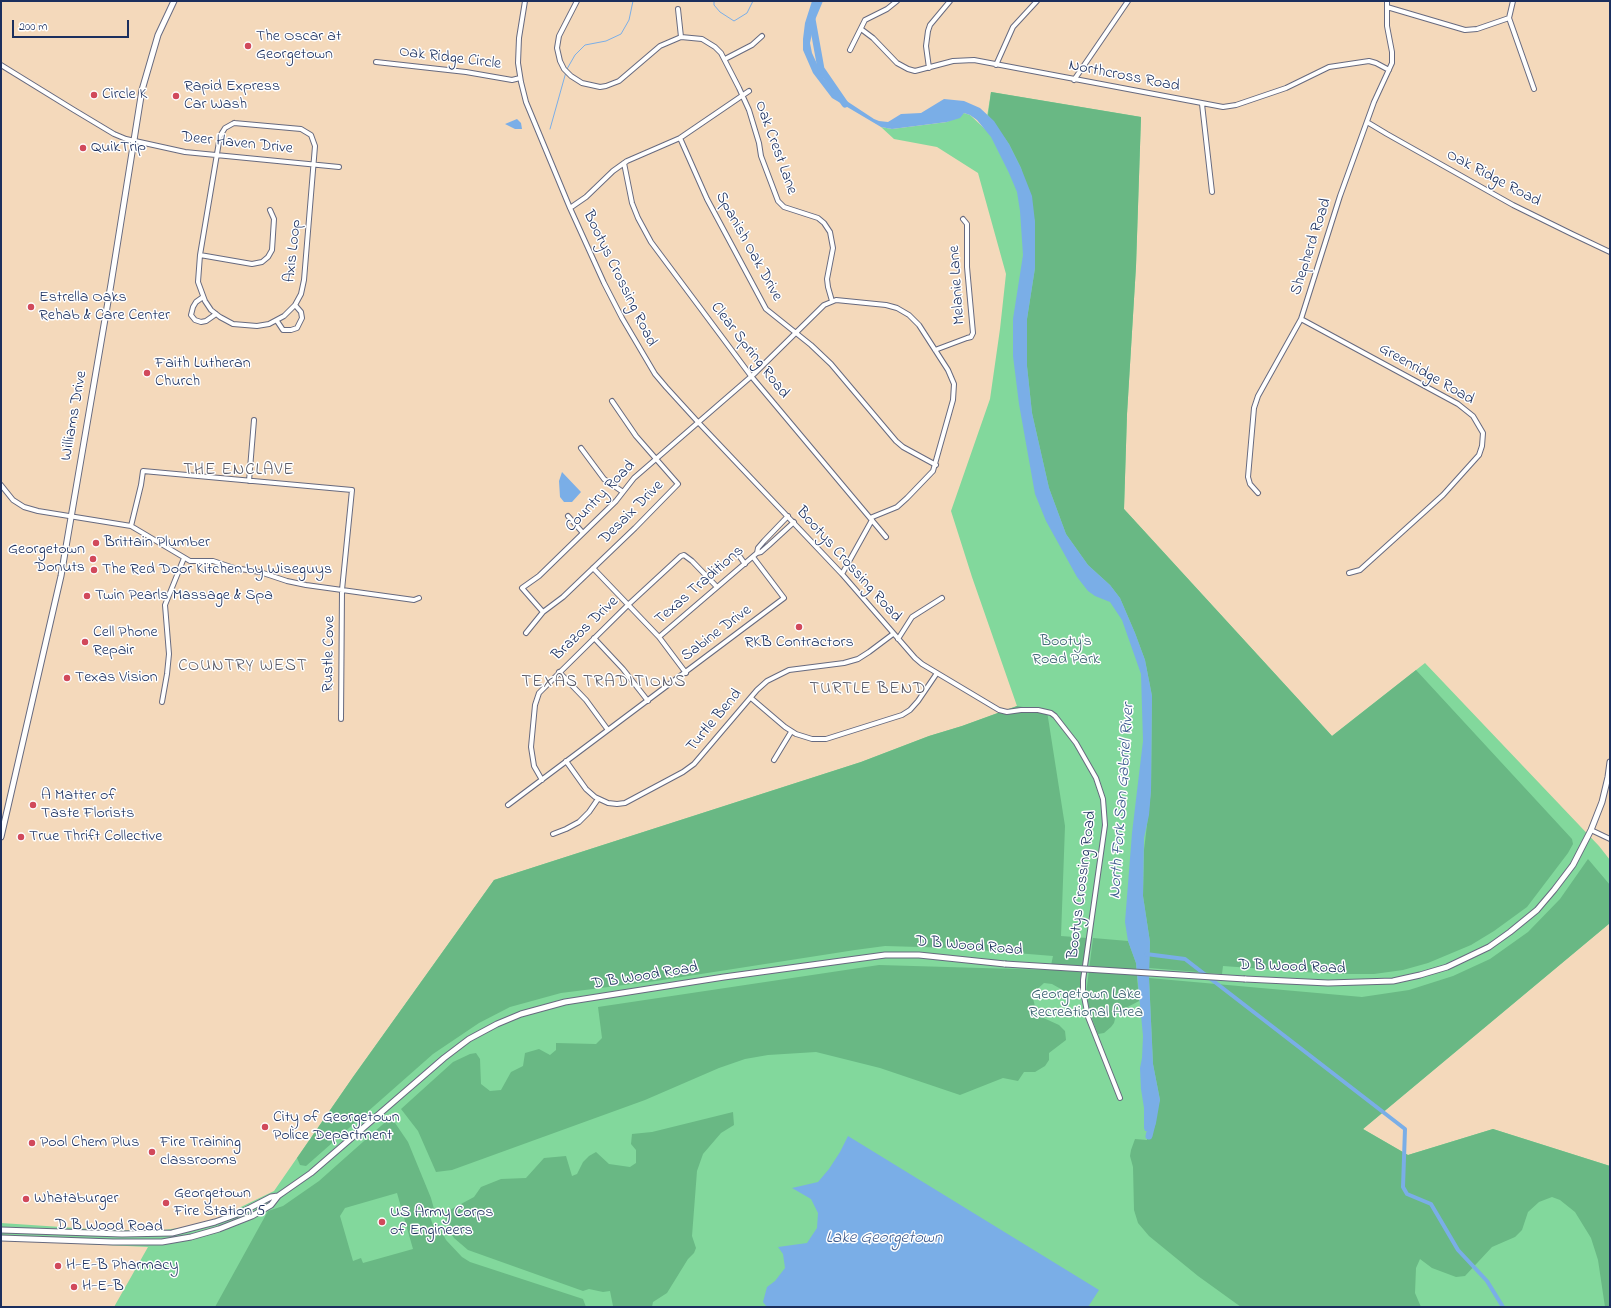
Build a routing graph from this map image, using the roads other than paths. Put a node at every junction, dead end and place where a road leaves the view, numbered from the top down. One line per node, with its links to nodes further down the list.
1 (174, 1): 31 (main road, Williams Drive)
2 (525, 1): 23 (street, Bootys Crossing Road)
3 (577, 1): 15 (street)
4 (897, 1): 13 (street)
5 (950, 1): 21 (street)
6 (1037, 1): 20 (street)
7 (1128, 1): 24 (street)
8 (1388, 1): 10 (street, Shepherd Road)
9 (1513, 1): 12 (street)
10 (1388, 6): 12 (street); 22 (street, Shepherd Road)
11 (678, 9): 15 (street)
12 (1510, 18): 25 (street)
13 (861, 29): 16 (street); 21 (street, Northcross Road)
14 (762, 36): 17 (street)
15 (681, 37): 17 (street)
16 (850, 50)
17 (725, 59): 27 (street)
18 (376, 62): 23 (street, Oak Ridge Circle)
19 (1, 65): 31 (street, Deer Haven Drive)
20 (996, 65): 21 (street, Northcross Road); 24 (street, Northcross Road)
21 (928, 68)
22 (1389, 70): 28 (street, Northcross Road); 29 (street, Shepherd Road)
23 (520, 78): 37 (street, Bootys Crossing Road)
24 (1074, 80): 28 (street, Northcross Road)
25 (1534, 89)
26 (749, 91): 27 (street, Oak Crest Lane)
27 (742, 95): 30 (street, Oak Crest Lane); 43 (street, Oak Crest Lane)
28 (1202, 104): 36 (street)
29 (1367, 122): 40 (street, Oak Ridge Road); 46 (street, Shepherd Road)
30 (680, 138): 33 (street, Oak Crest Lane); 48 (street, Spanish Oak Drive)
31 (134, 141): 32 (street, Deer Haven Drive); 61 (main road, Williams Drive)
32 (217, 156): 34 (street, Deer Haven Drive); 34 (street, Axis Loop); 41 (street, Axis Loop)
33 (624, 163): 37 (street, Oak Crest Lane); 50 (street, Clear Spring Road)
34 (314, 164): 35 (street, Deer Haven Drive); 44 (street, Axis Loop)
35 (339, 167)
36 (1212, 192)
37 (570, 208): 53 (street, Bootys Crossing Road)
38 (270, 210): 41 (street)
39 (963, 219): 49 (street, Melanie Lane)
40 (1610, 252)
41 (200, 255): 42 (street, Axis Loop)
42 (203, 297): 45 (street, Axis Loop); 45 (street)
43 (832, 301): 48 (street, Country Road); 49 (street)
44 (295, 306): 47 (street, Axis Loop); 47 (street)
45 (216, 314): 47 (street, Axis Loop)
46 (1301, 319): 60 (street, Shepherd Road); 75 (street, Greenridge Road)
47 (277, 321)
48 (796, 333): 50 (street, Country Road); 56 (street, Spanish Oak Drive)
49 (935, 350): 56 (street)
50 (751, 376): 53 (street, Country Road); 64 (street, Clear Spring Road)
51 (612, 401): 55 (street, Desaix Drive)
52 (254, 420): 57 (street)
53 (697, 422): 55 (street, Country Road); 63 (street, Bootys Crossing Road)
54 (581, 448): 59 (street)
55 (656, 459): 59 (street, Country Road); 74 (street, Desaix Drive)
56 (936, 465): 64 (street)
57 (249, 481): 66 (street); 78 (street, Rustle Cove)
58 (1, 485): 61 (street)
59 (623, 492): 67 (street, Country Road)
60 (1258, 493)
61 (71, 516): 66 (street); 105 (main road, Williams Drive)
62 (568, 516): 67 (street)
63 (788, 516): 65 (street, Bootys Crossing Road); 69 (street, Texas Traditions)
64 (871, 519): 68 (street, Clear Spring Road); 76 (street)
65 (794, 522): 69 (street, Texas Traditions); 76 (street, Bootys Crossing Road)
66 (131, 526): 72 (street)
67 (583, 533): 82 (street, Country Road)
68 (886, 537)
69 (757, 553): 71 (street, Texas Traditions)
70 (740, 557): 73 (street)
71 (753, 557): 73 (street, Texas Traditions); 89 (street, Sabine Drive)
72 (184, 558): 78 (street); 93 (street)
73 (744, 564): 77 (street, Texas Traditions)
74 (593, 568): 81 (street); 82 (street, Desaix Drive)
75 (1349, 573)
76 (842, 574): 84 (street, Bootys Crossing Road)
77 (717, 587): 81 (street, Brazos Drive); 85 (street, Texas Traditions)
78 (342, 590): 79 (street); 94 (street, Rustle Cove)
79 (420, 598)
80 (942, 598): 87 (street)
81 (628, 604): 85 (street); 86 (street, Brazos Drive)
82 (543, 612): 83 (street, Desaix Drive)
83 (526, 632)
84 (893, 634): 87 (street, Bootys Crossing Road); 91 (street, Turtle Bend)
85 (659, 637): 89 (street)
86 (594, 638): 88 (street, Brazos Drive); 92 (street)
87 (898, 639): 90 (street, Bootys Crossing Road)
88 (559, 672): 95 (street); 100 (street, Brazos Drive)
89 (686, 673): 92 (street, Sabine Drive)
90 (936, 673): 96 (street); 107 (street, Bootys Crossing Road)
91 (751, 698): 96 (street); 101 (street, Turtle Bend)
92 (648, 701): 95 (street, Sabine Drive)
93 (162, 702)
94 (341, 719)
95 (608, 730): 98 (street, Sabine Drive)
96 (791, 732): 97 (street)
97 (774, 760)
98 (566, 761): 100 (street, Sabine Drive); 101 (street, Turtle Bend)
99 (1610, 762): 103 (main road, D B Wood Road)
100 (542, 780): 102 (street, Sabine Drive)
101 (598, 799): 104 (street)
102 (508, 805)
103 (1591, 830): 106 (street); 108 (main road, D B Wood Road, bridge)
104 (553, 834)
105 (1, 837)
106 (1610, 839)
107 (1120, 1098)
108 (278, 1196): 109 (main road, D B Wood Road); 110 (main road, D B Wood Road)
109 (229, 1217): 110 (street); 113 (main road, D B Wood Road)
110 (233, 1224): 116 (main road, D B Wood Road)
111 (1, 1230): 112 (main road, D B Wood Road)
112 (44, 1232): 113 (main road, D B Wood Road); 115 (street)
113 (172, 1233): 116 (street)
114 (1, 1238): 115 (main road, D B Wood Road)
115 (44, 1239): 116 (main road, D B Wood Road)
116 (172, 1240)

